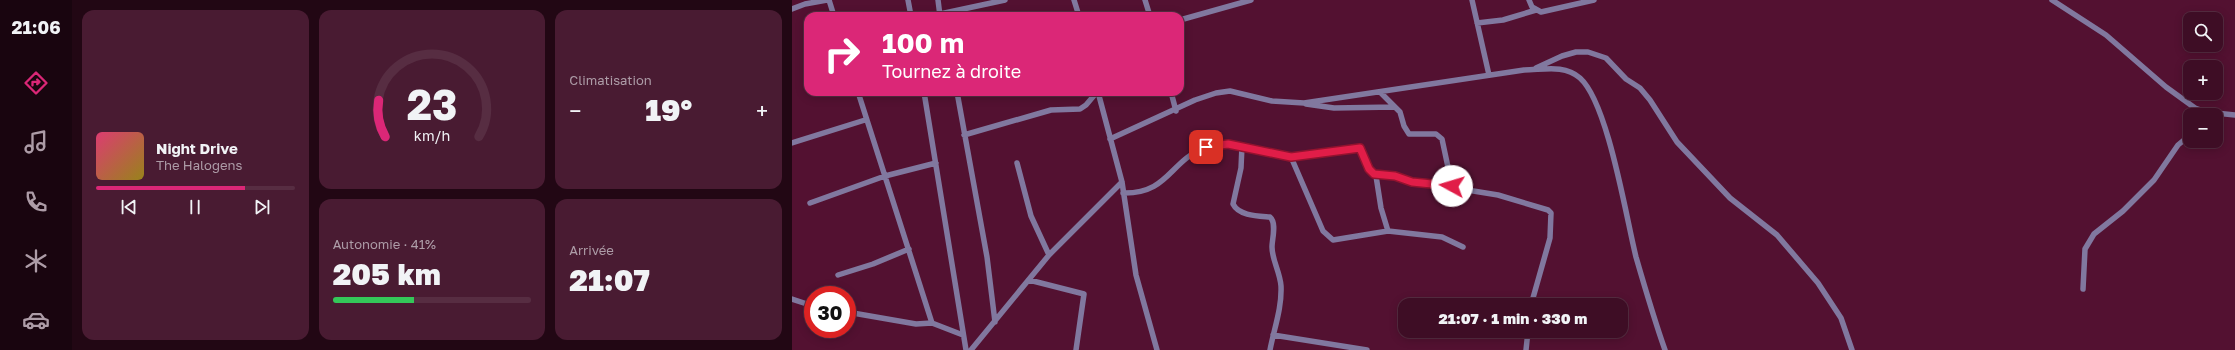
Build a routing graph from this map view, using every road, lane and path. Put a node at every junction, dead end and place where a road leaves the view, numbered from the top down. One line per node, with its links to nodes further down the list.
1 (828, 0): 12 (street); 14 (street)
2 (908, 0): 15 (street)
3 (938, 0): 16 (street)
4 (1005, 0): 17 (street)
5 (1074, 0): 18 (street)
6 (1145, 0): 19 (street)
7 (1251, 0): 20 (street)
8 (1472, 0): 21 (street)
9 (1529, 0): 13 (street)
10 (1594, 0): 13 (street)
11 (2052, 0): 33 (street)
12 (792, 9)
13 (1536, 10): 21 (street)
14 (832, 12)
15 (910, 12)
16 (940, 12)
17 (953, 12)
18 (1078, 12)
19 (1149, 12)
20 (1184, 19)
21 (1477, 24): 23 (street)
22 (1532, 70): 23 (street); 75 (street); 76 (street)
23 (1489, 75): 24 (street)
24 (1380, 92): 31 (street); 32 (street)
25 (859, 96): 37 (street)
26 (925, 96): 44 (street)
27 (958, 96): 38 (street)
28 (1094, 96): 38 (street)
29 (1098, 96): 39 (street)
30 (1172, 96): 34 (street)
31 (1304, 103): 32 (street); 34 (street)
32 (1395, 107): 49 (street)
33 (2196, 108)
34 (1176, 111): 39 (street)
35 (2223, 114): 36 (street)
36 (2235, 114)
37 (865, 120): 41 (street); 47 (street)
38 (964, 135): 63 (street)
39 (1110, 139): 48 (street)
40 (2183, 141): 58 (street)
41 (792, 143)
42 (1242, 146): 43 (street); 50 (street); 66 (street)
43 (1291, 157): 46 (street); 52 (street)
44 (936, 163): 47 (street); 65 (street)
45 (1017, 163): 55 (street)
46 (1374, 174): 49 (street); 52 (street)
47 (885, 176): 51 (street); 54 (street)
48 (1122, 182): 50 (street); 55 (street)
49 (1452, 186): 59 (street)
50 (1123, 193): 71 (street)
51 (810, 204)
52 (1388, 231): 53 (street)
53 (1463, 247)
54 (910, 250): 56 (street); 64 (street)
55 (1049, 255): 57 (street)
56 (838, 276)
57 (1029, 280): 63 (street); 70 (street)
58 (2083, 289)
59 (1534, 298)
60 (792, 299): 61 (street)
61 (804, 303)
62 (856, 314): 64 (street)
63 (995, 322): 69 (street)
64 (932, 323): 65 (street)
65 (963, 335): 68 (street)
66 (1273, 335): 72 (street); 73 (street)
67 (1527, 338): 74 (street)
68 (966, 350)
69 (971, 350)
70 (1076, 350)
71 (1157, 350)
72 (1270, 350)
73 (1367, 350)
74 (1526, 350)
75 (1666, 350)
76 (1852, 350)

